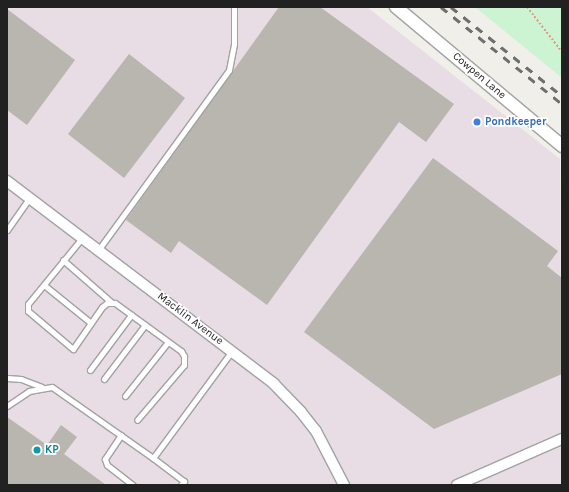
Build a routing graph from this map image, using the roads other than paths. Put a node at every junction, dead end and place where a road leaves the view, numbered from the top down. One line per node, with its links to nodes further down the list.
1 (234, 7): 8 (lane)
2 (396, 7): 3 (street, Cowpen Lane)
3 (562, 146)
4 (7, 181): 5 (street, Macklin Avenue)
5 (29, 198): 6 (lane); 7 (street, Macklin Avenue)
6 (7, 230)
7 (82, 238): 8 (street, Macklin Avenue); 9 (lane)
8 (99, 249): 16 (street, Macklin Avenue)
9 (63, 260): 10 (lane); 11 (lane)
10 (44, 285): 13 (lane); 13 (lane)
11 (111, 302): 12 (lane); 13 (lane)
12 (131, 315): 14 (lane); 17 (lane)
13 (91, 323)
14 (145, 325): 15 (lane); 19 (lane)
15 (168, 342): 21 (lane); 23 (lane)
16 (232, 351): 26 (lane); 30 (street, Macklin Avenue)
17 (90, 370)
18 (7, 378): 20 (lane)
19 (104, 379)
20 (42, 387): 22 (lane); 24 (lane)
21 (125, 396)
22 (7, 406)
23 (138, 420)
24 (121, 435): 26 (lane); 28 (lane)
25 (562, 439): 31 (street)
26 (153, 458): 27 (lane)
27 (183, 483): 29 (lane)
28 (134, 485)
29 (190, 485)
30 (344, 485)
31 (457, 485)

